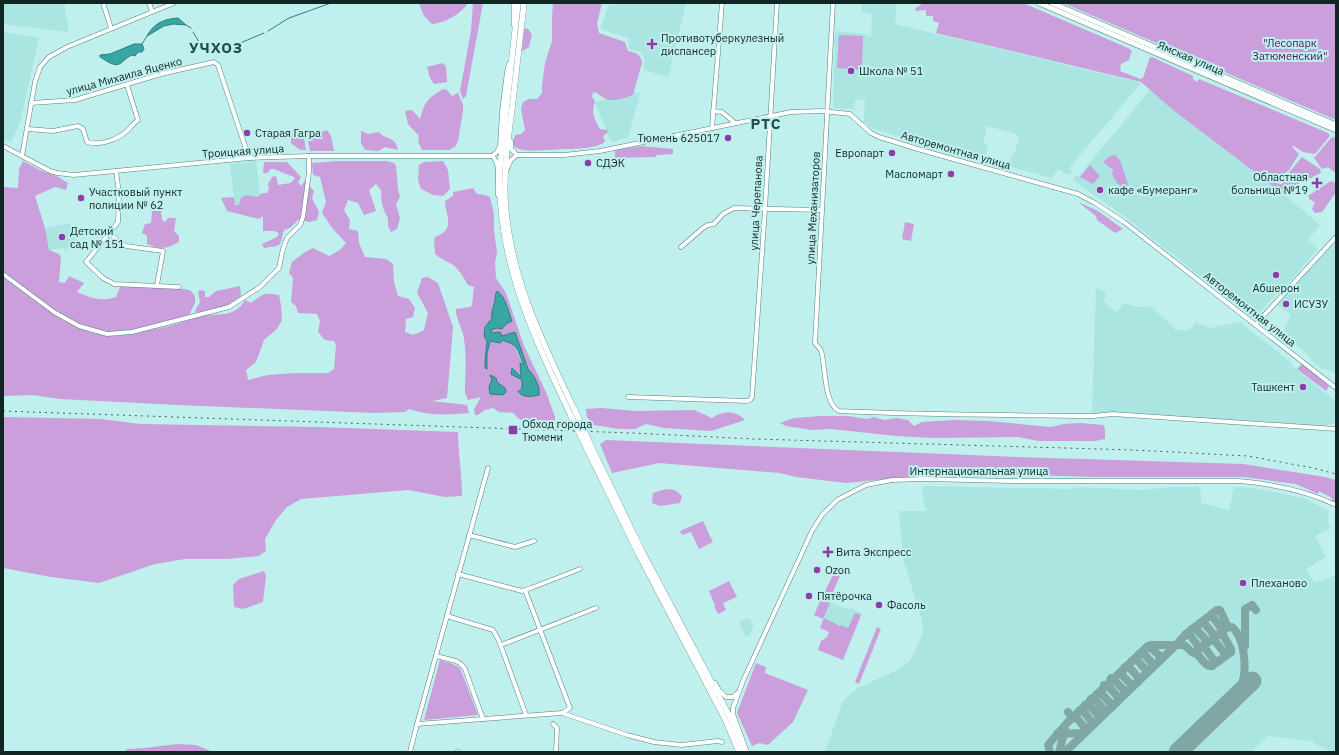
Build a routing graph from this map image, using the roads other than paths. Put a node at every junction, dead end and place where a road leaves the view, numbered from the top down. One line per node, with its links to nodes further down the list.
1 (103, 3): 13 (street)
2 (150, 3): 12 (street)
3 (174, 3): 12 (street)
4 (514, 3): 14 (main road)
5 (518, 3): 14 (highway)
6 (524, 3): 19 (highway)
7 (722, 3): 20 (street)
8 (777, 3): 22 (street, улица Черепанова)
9 (833, 3): 21 (street, улица Механизаторов)
10 (1039, 3): 17 (main road, Ямская улица)
11 (1052, 3): 17 (main road, Ямская улица)
12 (152, 11): 13 (street)
13 (111, 28): 18 (street)
14 (514, 32): 15 (highway)
15 (511, 58): 31 (street); 36 (highway)
16 (127, 85): 18 (street, улица Михаила Яценко); 26 (street); 33 (street, улица Михаила Яценко)
17 (1251, 91): 24 (main road, Ямская улица); 27 (main road, Ямская улица)
18 (31, 103): 26 (street)
19 (512, 105): 32 (street); 35 (highway)
20 (713, 111): 23 (street); 25 (street)
21 (827, 112): 22 (street, Авторемонтная улица); 38 (street, улица Механизаторов); 45 (street, Авторемонтная улица)
22 (770, 116): 23 (street, Авторемонтная улица); 37 (street, улица Черепанова)
23 (735, 123): 25 (street, Авторемонтная улица)
24 (1336, 125)
25 (712, 128): 32 (street, Авторемонтная улица)
26 (28, 129): 29 (street)
27 (1336, 130)
28 (3, 146): 29 (street, Троицкая улица)
29 (22, 156): 34 (street, Троицкая улица)
30 (309, 156): 31 (street, Троицкая улица); 33 (street, Троицкая улица); 42 (street)
31 (492, 156): 36 (street)
32 (517, 156): 35 (street)
33 (250, 158): 34 (street, Троицкая улица)
34 (116, 171): 39 (street)
35 (505, 197): 48 (highway)
36 (501, 207): 48 (highway)
37 (765, 209): 38 (street); 41 (street); 47 (street, улица Черепанова)
38 (822, 210): 49 (street, улица Механизаторов)
39 (109, 234): 43 (street); 43 (street)
40 (1336, 236): 45 (street)
41 (681, 247)
42 (3, 274)
43 (157, 285): 44 (street)
44 (179, 287)
45 (1256, 324): 46 (street, Авторемонтная улица)
46 (1336, 388)
47 (628, 397)
48 (574, 415): 50 (highway, bridge)
49 (1336, 428)
50 (590, 449): 63 (highway); 73 (highway)
51 (488, 468): 53 (street)
52 (1336, 505): 64 (street, Интернациональная улица)
53 (469, 535): 54 (street); 56 (street)
54 (534, 541)
55 (580, 569): 57 (street)
56 (458, 574): 57 (street); 59 (street)
57 (525, 590): 60 (street)
58 (596, 608): 60 (street)
59 (447, 616): 61 (street); 62 (street)
60 (540, 629): 61 (street); 65 (street)
61 (501, 645): 66 (street)
62 (436, 656): 67 (street); 68 (street)
63 (700, 661): 64 (street); 74 (highway)
64 (740, 689): 74 (street, Интернациональная улица)
65 (562, 713): 66 (street); 70 (street)
66 (526, 715): 67 (street)
67 (483, 719): 68 (street)
68 (417, 724): 71 (street)
69 (553, 724): 72 (street)
70 (722, 742)
71 (410, 752)
72 (556, 752)
73 (738, 752)
74 (746, 752)

